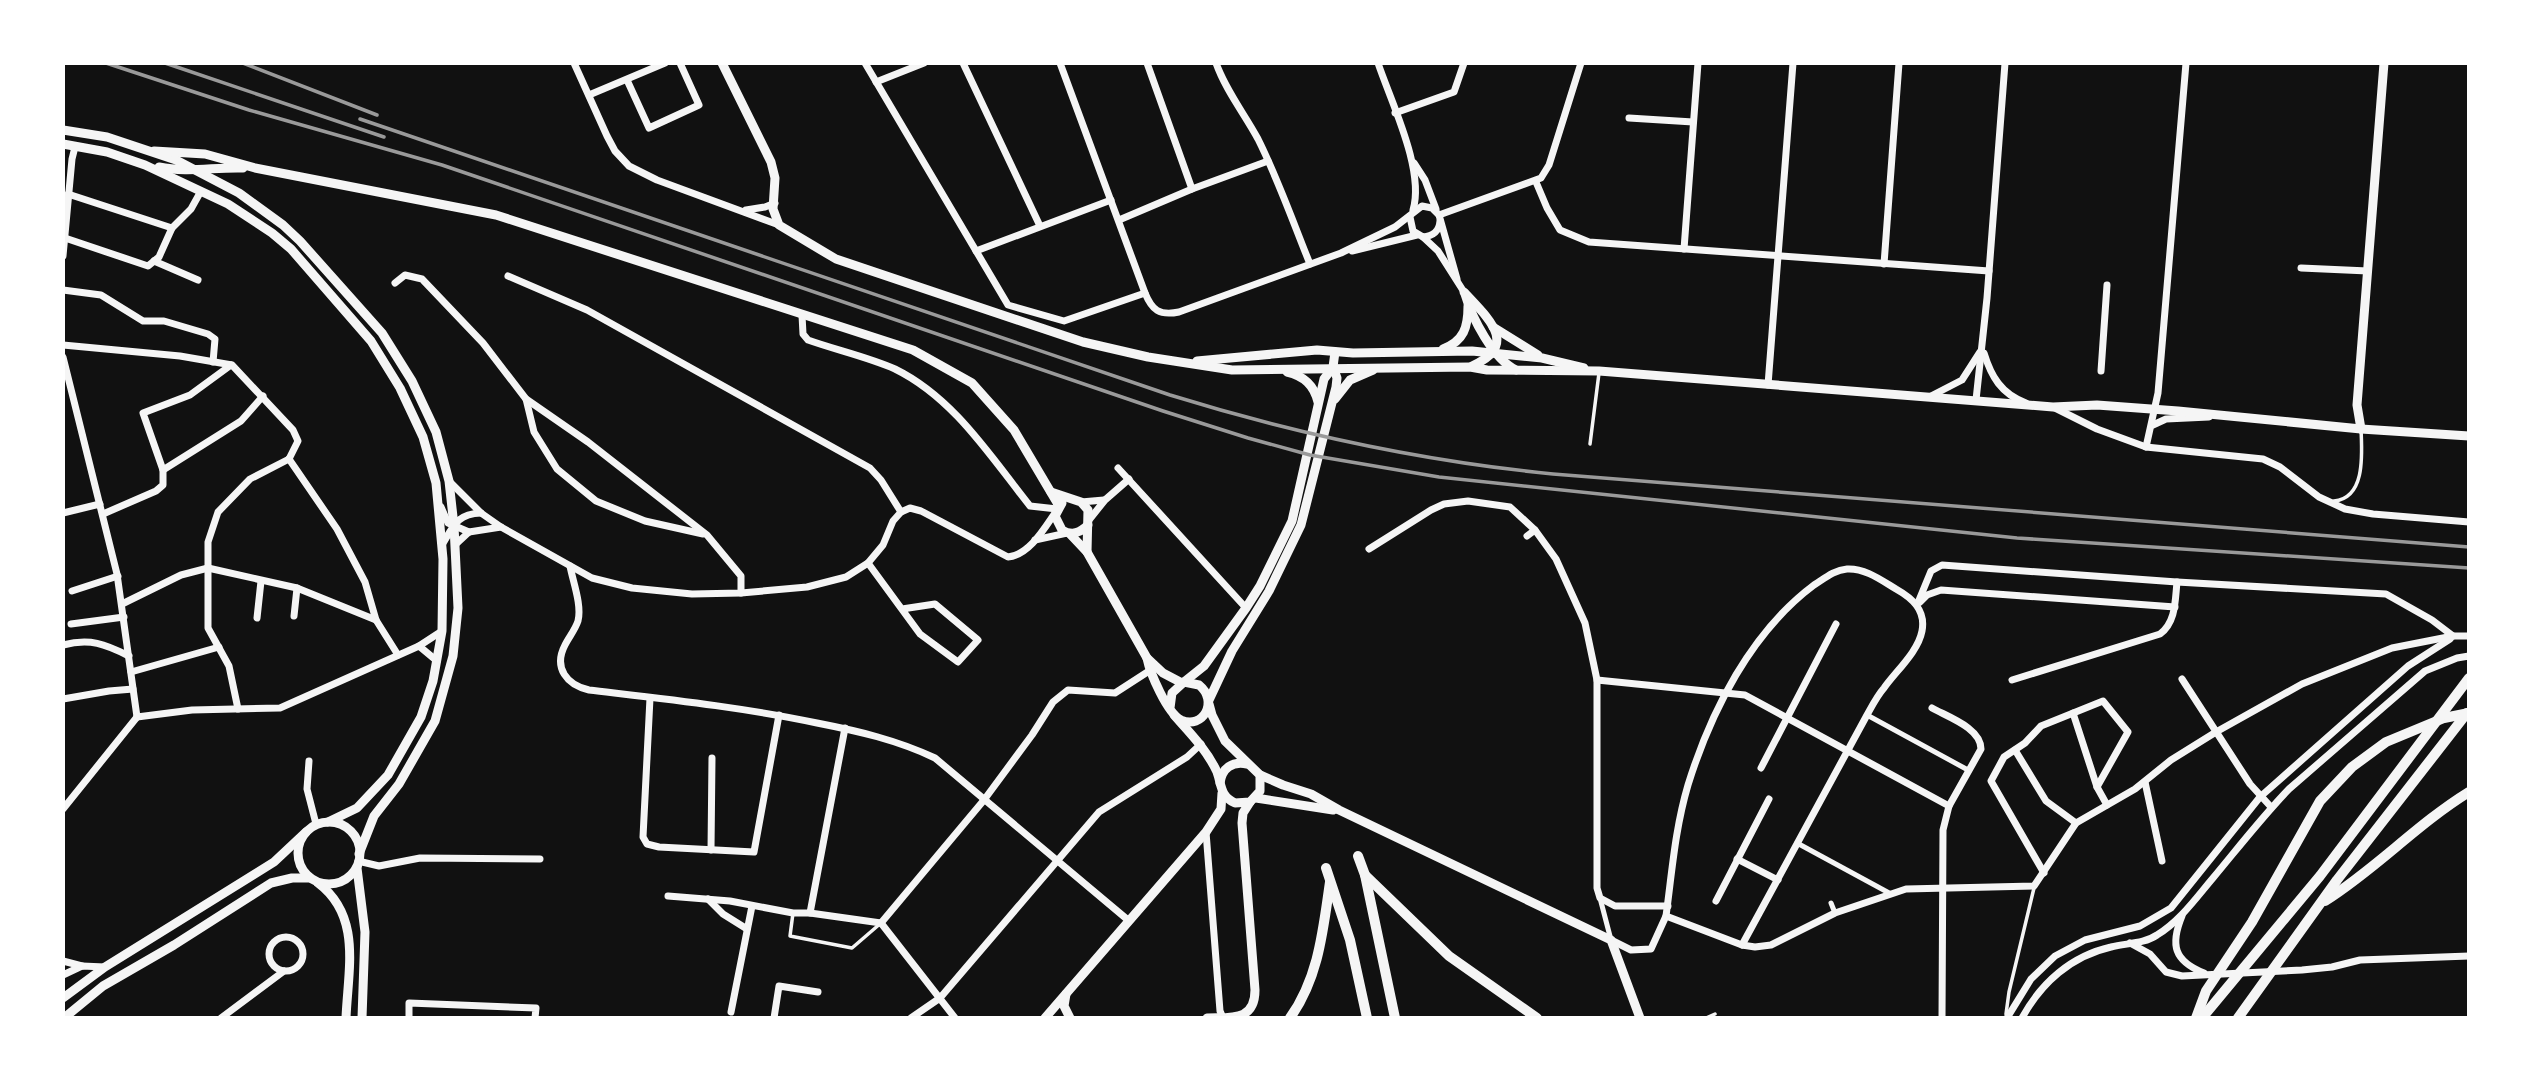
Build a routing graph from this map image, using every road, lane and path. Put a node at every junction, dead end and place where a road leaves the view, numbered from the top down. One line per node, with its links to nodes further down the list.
1 (574, 63): 22 (street)
2 (665, 63): 20 (street)
3 (680, 63): 20 (street)
4 (722, 63): 40 (street)
5 (865, 63): 21 (street)
6 (924, 63): 21 (street)
7 (964, 63): 46 (street)
8 (1060, 63): 39 (street)
9 (1147, 63): 36 (street)
10 (1216, 63): 31 (street)
11 (1378, 63): 23 (street)
12 (1464, 63): 23 (street)
13 (1581, 63): 35 (street)
14 (1698, 63): 25 (street)
15 (1793, 63): 54 (street)
16 (1899, 63): 57 (street)
17 (2005, 63): 59 (street)
18 (2186, 63): 98 (street)
19 (2384, 63): 60 (street)
20 (627, 80): 22 (street)
21 (876, 82): 51 (street)
22 (589, 95): 41 (street)
23 (1395, 113): 30 (street)
24 (1629, 118): 25 (street)
25 (1693, 122): 50 (street)
26 (63, 130): 29 (street)
27 (63, 144): 28 (street)
28 (75, 147): 32 (street); 37 (street)
29 (155, 151): 33 (street); 34 (street)
30 (1412, 159): 42 (street); 43 (street)
31 (1268, 160): 36 (street); 56 (street)
32 (145, 165): 34 (street); 38 (street)
33 (255, 168): 34 (street); 70 (street)
34 (198, 170): 109 (street)
35 (1536, 182): 43 (street); 50 (street)
36 (1192, 189): 44 (street)
37 (67, 190): 47 (street); 49 (street)
38 (201, 191): 47 (street); 111 (street)
39 (1111, 200): 44 (street); 46 (street)
40 (775, 203): 41 (street); 45 (street)
41 (745, 211): 45 (street)
42 (1412, 214): 43 (street); 48 (street); 52 (street)
43 (1439, 216): 48 (street); 63 (street)
44 (1119, 220): 68 (street)
45 (779, 225): 80 (street)
46 (1040, 226): 51 (street)
47 (172, 228): 55 (street)
48 (1420, 236): 52 (street); 63 (street)
49 (65, 238): 53 (street); 55 (street)
50 (1684, 249): 54 (street)
51 (976, 251): 68 (street)
52 (1341, 253): 56 (street)
53 (63, 256)
54 (1778, 256): 57 (street); 89 (street)
55 (154, 261): 62 (street)
56 (1310, 264): 68 (street)
57 (1884, 264): 59 (street)
58 (2301, 268): 60 (street)
59 (1989, 271): 73 (street)
60 (2368, 271): 101 (street)
61 (508, 276): 117 (street)
62 (198, 279)
63 (1457, 279): 67 (street)
64 (395, 283): 92 (street)
65 (2107, 285): 88 (street)
66 (63, 290): 79 (street)
67 (1464, 292): 69 (street); 71 (street)
68 (1145, 293)
69 (1468, 306): 74 (street); 76 (street)
70 (802, 315): 110 (street); 116 (street)
71 (1493, 327): 76 (street); 78 (street)
72 (63, 345): 79 (street)
73 (1983, 349): 91 (street); 93 (street); 95 (street)
74 (1438, 351): 75 (street); 76 (street)
75 (1335, 352): 80 (street); 82 (street)
76 (1494, 354): 78 (street); 83 (street); 86 (street)
77 (63, 356): 115 (street)
78 (1542, 358): 87 (street)
79 (213, 362): 81 (street)
80 (1183, 362): 85 (street)
81 (232, 365): 90 (street); 107 (street)
82 (1333, 367): 84 (street); 85 (street); 94 (street); 96 (street)
83 (1470, 367): 84 (street); 86 (street)
84 (1384, 368): 94 (street)
85 (1279, 370): 96 (street)
86 (1517, 371): 87 (street)
87 (1599, 371): 89 (street); 103 (lane)
88 (2101, 372)
89 (1768, 385): 91 (street)
90 (262, 396): 105 (street); 107 (street)
91 (1930, 397): 93 (street)
92 (526, 399): 128 (street); 128 (street)
93 (1976, 400): 95 (street)
94 (1332, 403): 177 (street)
95 (2033, 405): 97 (street)
96 (1318, 406): 146 (street)
97 (2053, 407): 98 (street); 104 (street)
98 (2156, 409): 99 (street); 100 (street)
99 (2224, 416): 100 (street); 101 (street)
100 (2151, 429): 104 (street)
101 (2361, 429): 102 (street); 112 (lane)
102 (2467, 438)
103 (1590, 443)
104 (2146, 447): 112 (street)
105 (289, 459): 137 (street); 152 (street)
106 (1118, 468): 108 (street)
107 (163, 470): 120 (street)
108 (1129, 480): 114 (street); 146 (street)
109 (449, 481): 119 (street); 123 (street)
110 (1051, 492): 113 (street); 116 (street)
111 (437, 496): 123 (street); 131 (street)
112 (2319, 496): 121 (street)
113 (1077, 500): 114 (street); 116 (street); 122 (street)
114 (1105, 500): 122 (street)
115 (100, 504): 118 (street); 120 (street)
116 (1057, 509): 127 (street); 130 (street)
117 (903, 510): 130 (street); 135 (street)
118 (63, 513)
119 (481, 513): 123 (street); 124 (street)
120 (103, 514): 138 (street)
121 (2469, 522)
122 (1089, 523): 127 (street); 134 (street)
123 (454, 526): 126 (street); 131 (street); 132 (street)
124 (500, 527): 126 (street); 136 (street)
125 (1535, 530): 129 (street); 133 (street); 170 (street)
126 (470, 532): 132 (street)
127 (1069, 533): 130 (street); 134 (street)
128 (708, 536): 143 (street)
129 (1527, 536)
130 (1034, 540)
131 (442, 545): 155 (street)
132 (455, 545): 222 (street)
133 (1369, 549)
134 (1087, 552): 164 (street)
135 (868, 563): 143 (street); 148 (street)
136 (570, 566): 143 (street); 175 (street)
137 (208, 568): 139 (street); 144 (street); 160 (street)
138 (118, 576): 142 (street); 144 (street)
139 (261, 581): 141 (street); 151 (street)
140 (2177, 583): 145 (street); 147 (street); 156 (street)
141 (297, 588): 149 (street); 152 (street)
142 (72, 591)
143 (741, 593)
144 (122, 604): 150 (street)
145 (1917, 605): 147 (street); 174 (street); 184 (street)
146 (1246, 607): 172 (street)
147 (2175, 607): 171 (street)
148 (902, 609): 148 (street)
149 (294, 616)
150 (124, 617): 153 (street); 162 (street)
151 (257, 618)
152 (376, 620): 161 (street)
153 (71, 624)
154 (1836, 624): 186 (street)
155 (442, 631): 159 (street); 165 (street)
156 (2453, 636): 157 (street); 188 (street); 202 (street)
157 (2469, 636)
158 (63, 645): 162 (street)
159 (419, 646): 161 (street); 165 (street)
160 (219, 647): 167 (street); 178 (street)
161 (398, 655): 178 (street)
162 (130, 656): 167 (street)
163 (2469, 656): 208 (street)
164 (1147, 659): 166 (street); 172 (street)
165 (437, 660): 211 (street)
166 (1149, 671): 180 (street); 204 (street)
167 (131, 672): 173 (street)
168 (2469, 678): 287 (highway)
169 (2182, 679): 188 (street)
170 (1597, 680): 174 (street); 232 (street)
171 (2012, 680)
172 (1183, 683): 177 (street); 180 (street)
173 (133, 689): 176 (street); 185 (street)
174 (1727, 692): 186 (street); 238 (street)
175 (650, 698): 183 (street); 217 (street)
176 (63, 699)
177 (1209, 702): 180 (street); 194 (street)
178 (238, 709): 185 (street)
179 (1932, 709): 196 (street)
180 (1172, 711): 189 (street)
181 (2469, 711): 236 (highway); 286 (highway)
182 (2073, 713): 190 (street); 199 (street); 199 (street)
183 (779, 715): 187 (street); 217 (street)
184 (1867, 715): 191 (street); 196 (street)
185 (137, 717): 209 (street)
186 (1786, 718): 191 (street); 195 (street)
187 (845, 728): 204 (street); 240 (street)
188 (2216, 732): 198 (street); 202 (street)
189 (1201, 744): 200 (street); 221 (street)
190 (2015, 750): 212 (street); 224 (street)
191 (1847, 751): 207 (street); 216 (street)
192 (712, 758): 217 (street)
193 (309, 761): 213 (street)
194 (1248, 764): 197 (street); 200 (street)
195 (1761, 768)
196 (1968, 770): 207 (street)
197 (1260, 775): 205 (street); 210 (street)
198 (2146, 782): 206 (street); 223 (street)
199 (2097, 788): 206 (street)
200 (1221, 789): 205 (street); 215 (street)
201 (2469, 792): 236 (highway)
202 (2260, 797): 208 (street); 284 (street)
203 (1769, 799): 220 (street)
204 (984, 800): 221 (street); 245 (street)
205 (1253, 800): 210 (street); 276 (street)
206 (2107, 805): 212 (street)
207 (1949, 806): 229 (street)
208 (2271, 807): 242 (street)
209 (63, 809)
210 (1339, 810): 247 (street)
211 (328, 822): 213 (street); 222 (street)
212 (2076, 823): 224 (street)
213 (316, 824): 214 (street)
214 (306, 832): 226 (street); 253 (street)
215 (1206, 832): 244 (street); 276 (street)
216 (1797, 843): 227 (street); 230 (street)
217 (711, 849)
218 (1358, 856): 225 (highway)
219 (540, 859): 222 (street)
220 (1737, 859): 227 (street); 234 (street)
221 (1057, 860): 244 (street); 260 (street)
222 (358, 861): 226 (street); 267 (street)
223 (2162, 861)
224 (2044, 873): 228 (street)
225 (1366, 874): 279 (highway); 280 (highway)
226 (314, 880): 264 (street); 266 (street)
227 (1778, 880): 249 (street)
228 (2034, 886): 229 (street); 284 (lane)
229 (1942, 888): 230 (street); 283 (street)
230 (1891, 894): 241 (street)
231 (668, 896): 233 (street)
232 (1600, 898): 238 (street); 247 (street)
233 (708, 899): 237 (street); 246 (street)
234 (1716, 901)
235 (1831, 902): 241 (street)
236 (2319, 904): 288 (highway)
237 (752, 906): 239 (street); 246 (street)
238 (1668, 906): 243 (street)
239 (793, 913): 240 (street); 245 (lane)
240 (810, 913): 245 (street)
241 (1835, 913): 249 (street)
242 (2183, 914): 248 (street); 255 (street)
243 (1666, 916): 247 (street); 249 (street)
244 (1128, 920): 257 (street)
245 (881, 923): 260 (street)
246 (747, 929): 261 (street)
247 (1611, 940): 281 (street)
248 (2130, 943): 255 (street); 285 (street)
249 (1742, 945)
250 (2469, 956): 255 (street)
251 (63, 961): 252 (street)
252 (82, 967): 253 (street); 256 (street)
253 (105, 967): 259 (street)
254 (285, 971): 254 (street); 262 (street)
255 (2207, 974)
256 (63, 975)
257 (1069, 990): 273 (street); 274 (street)
258 (818, 992): 270 (street)
259 (63, 998)
260 (940, 998): 271 (street); 272 (street)
261 (731, 1012)
262 (234, 1014): 265 (street)
263 (1715, 1014): 282 (lane)
264 (64, 1018)
265 (222, 1018)
266 (346, 1018)
267 (362, 1018)
268 (409, 1018): 269 (street)
269 (535, 1018)
270 (774, 1018)
271 (911, 1018)
272 (955, 1018)
273 (1045, 1018)
274 (1070, 1018)
275 (1207, 1018): 276 (street)
276 (1223, 1018)
277 (1290, 1018): 278 (highway)
278 (1367, 1018)
279 (1395, 1018)
280 (1537, 1018)
281 (1640, 1018)
282 (1706, 1018)
283 (1942, 1018)
284 (2007, 1018)
285 (2022, 1018)
286 (2196, 1018)
287 (2202, 1018)
288 (2238, 1018)

